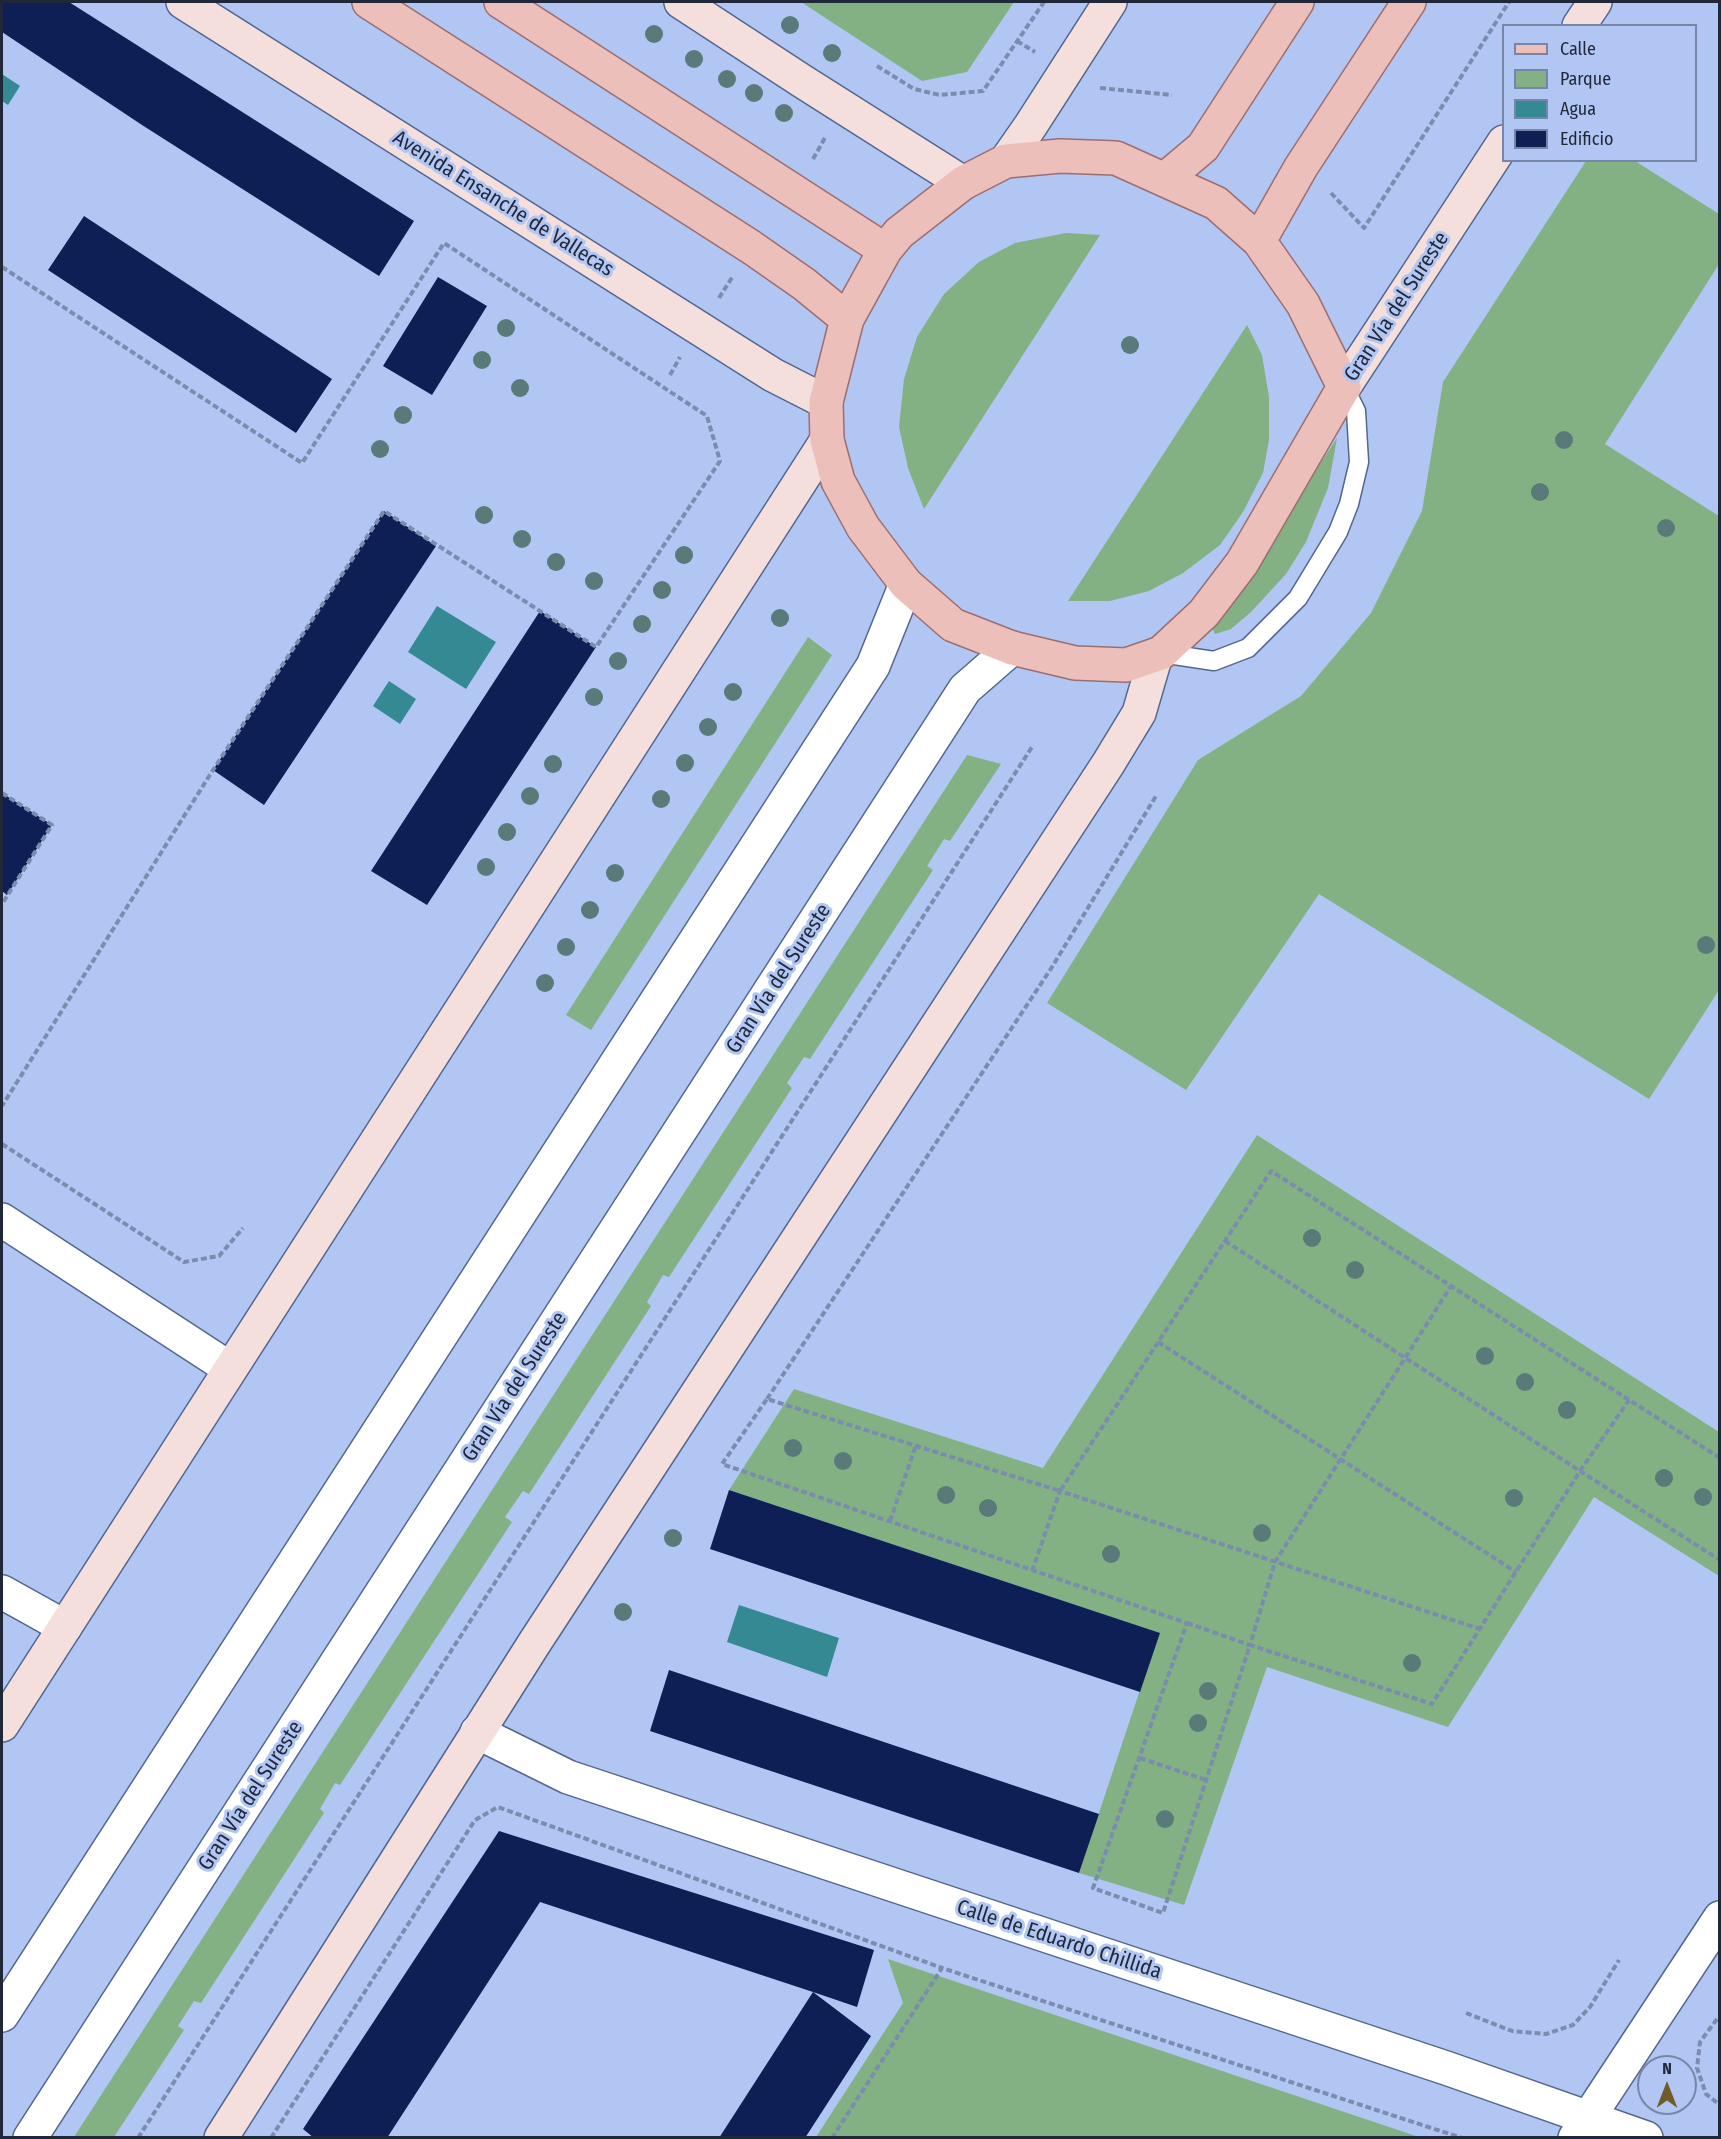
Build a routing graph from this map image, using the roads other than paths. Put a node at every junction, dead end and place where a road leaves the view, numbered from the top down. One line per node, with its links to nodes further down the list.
1 (183, 2): 18 (street, Avenida Ensanche de Vallecas)
2 (369, 2): 16 (main road)
3 (501, 2): 15 (main road)
4 (681, 2): 13 (street)
5 (1110, 2): 11 (street)
6 (1297, 2): 12 (main road)
7 (1409, 2): 14 (main road)
8 (1595, 2): 9 (street)
9 (1581, 24)
10 (1502, 144): 17 (street, Gran Vía del Sureste)
11 (1006, 161): 12 (main road); 13 (main road)
12 (1165, 179): 14 (main road)
13 (963, 183): 15 (main road)
14 (1259, 241): 17 (main road)
15 (885, 250): 16 (main road)
16 (847, 319): 18 (main road)
17 (1344, 387): 22 (main road); 22 (lane, Gran Vía del Sureste)
18 (826, 402): 19 (main road)
19 (827, 440): 20 (main road); 24 (street)
20 (906, 584): 21 (main road); 30 (street)
21 (1012, 648): 22 (main road); 32 (street, Gran Vía del Sureste)
22 (1158, 654): 28 (street)
23 (2, 1220): 24 (street)
24 (230, 1368): 26 (street)
25 (2, 1592): 26 (street)
26 (65, 1627): 27 (street)
27 (2, 1725)
28 (477, 1732): 31 (street, Calle de Eduardo Chillida); 33 (street)
29 (1719, 1918): 31 (street)
30 (2, 2015)
31 (1582, 2127): 34 (street, Calle de Eduardo Chillida)
32 (30, 2138)
33 (221, 2138)
34 (1646, 2138)

